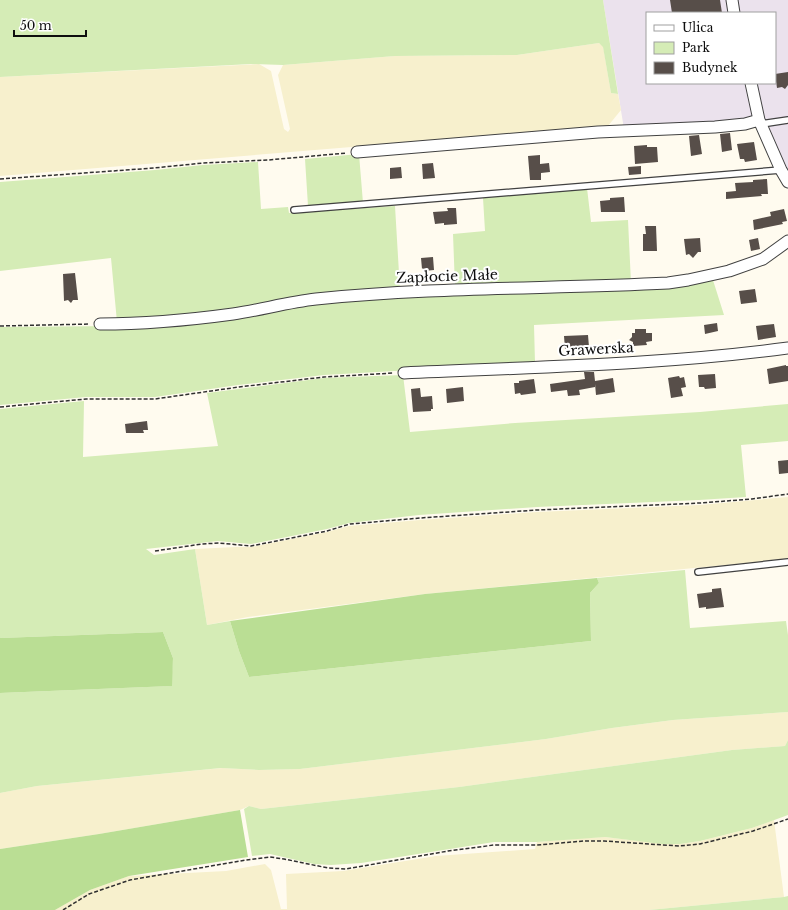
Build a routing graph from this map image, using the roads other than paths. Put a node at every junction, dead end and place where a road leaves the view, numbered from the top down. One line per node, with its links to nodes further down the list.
1 (732, 0): 2 (street)
2 (734, 12)
3 (751, 84): 5 (street)
4 (788, 120): 5 (lane)
5 (760, 122): 6 (street); 7 (street)
6 (357, 152)
7 (781, 170): 8 (street); 9 (lane)
8 (788, 182)
9 (294, 210)
10 (788, 241): 11 (street, Zapłocie Małe)
11 (100, 324)
12 (788, 348): 13 (street, Grawerska)
13 (404, 372)
14 (788, 562): 15 (lane)
15 (698, 572)

